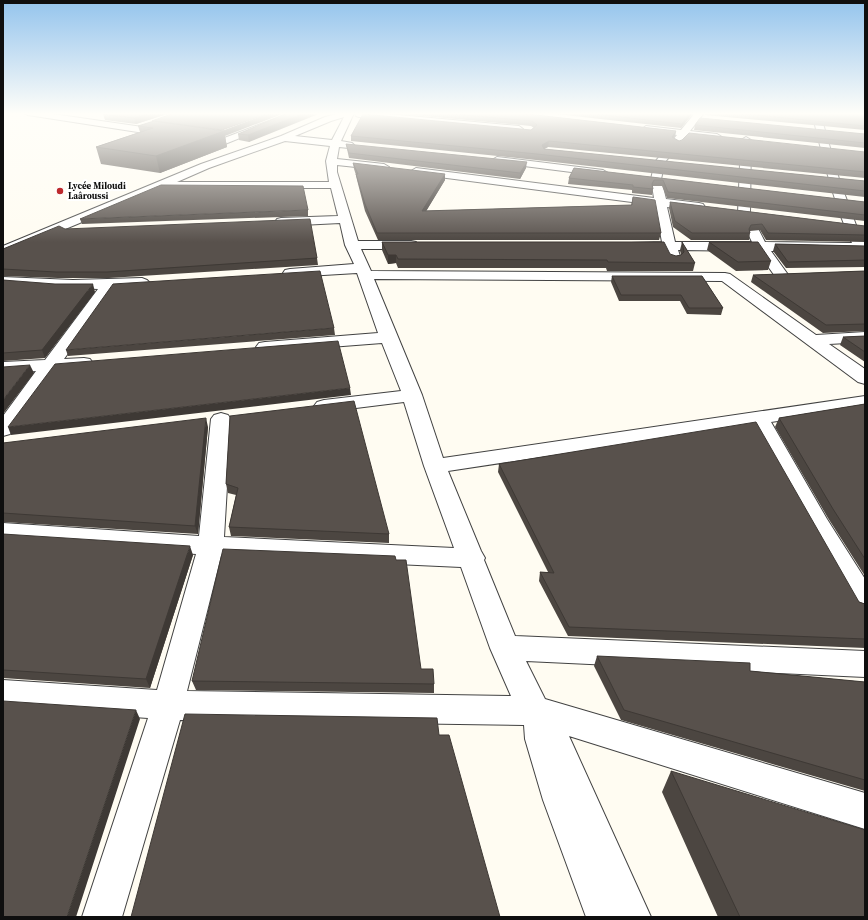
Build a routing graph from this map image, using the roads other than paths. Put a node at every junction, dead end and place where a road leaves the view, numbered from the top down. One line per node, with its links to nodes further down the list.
1 (235, 156): 18 (street)
2 (332, 156): 8 (street)
3 (543, 156): 11 (street)
4 (661, 156): 9 (street)
5 (746, 156): 21 (street)
6 (828, 156): 16 (street)
7 (484, 158): 11 (street)
8 (331, 161): 11 (street); 19 (street)
9 (656, 161): 10 (street); 15 (street)
10 (676, 163)
11 (532, 174): 12 (street); 26 (street)
12 (616, 175)
13 (819, 177): 16 (street)
14 (643, 178): 15 (street)
15 (656, 179): 17 (street); 26 (street)
16 (838, 179): 24 (street)
17 (670, 181)
18 (159, 185): 19 (street); 37 (street)
19 (335, 185): 31 (street)
20 (730, 187): 21 (street)
21 (745, 189): 22 (street); 29 (street)
22 (760, 191)
23 (826, 198): 24 (street)
24 (841, 200): 25 (street); 34 (street)
25 (857, 202)
26 (662, 203): 27 (street); 42 (street)
27 (714, 209)
28 (729, 211): 29 (street)
29 (744, 213): 30 (street); 40 (street)
30 (759, 214)
31 (345, 219): 32 (street); 38 (street)
32 (267, 222)
33 (835, 223): 34 (street)
34 (850, 225): 35 (street); 43 (street)
35 (865, 227)
36 (86, 229): 37 (street)
37 (54, 230): 44 (street)
38 (352, 245): 39 (street); 45 (street)
39 (424, 245)
40 (760, 245): 42 (street); 43 (street); 47 (street)
41 (622, 246): 42 (street)
42 (669, 246): 48 (street)
43 (864, 249)
44 (3, 251)
45 (364, 272): 46 (street); 48 (street); 54 (street)
46 (276, 274)
47 (797, 275)
48 (682, 276): 49 (street)
49 (726, 277): 50 (street); 56 (street)
50 (747, 277)
51 (3, 281): 53 (street)
52 (157, 282): 53 (street)
53 (109, 285): 59 (street)
54 (388, 337): 57 (street); 62 (street)
55 (865, 337): 56 (street)
56 (812, 340): 61 (street)
57 (247, 349)
58 (97, 362): 59 (street)
59 (50, 366): 60 (street); 67 (street)
60 (3, 368)
61 (865, 378)
62 (412, 395): 64 (street); 68 (street)
63 (865, 402): 66 (street)
64 (308, 408)
65 (221, 418): 70 (street)
66 (758, 418): 68 (street); 72 (street)
67 (8, 439)
68 (435, 466): 71 (street)
69 (3, 532): 70 (street)
70 (211, 546): 71 (street); 76 (street)
71 (472, 558): 73 (street)
72 (865, 602)
73 (505, 648): 74 (street); 77 (street)
74 (865, 664)
75 (3, 694): 76 (street)
76 (168, 705): 77 (street); 79 (street)
77 (538, 718): 78 (street); 80 (street); 81 (street)
78 (865, 811)
79 (102, 917)
80 (606, 917)
81 (631, 917)

